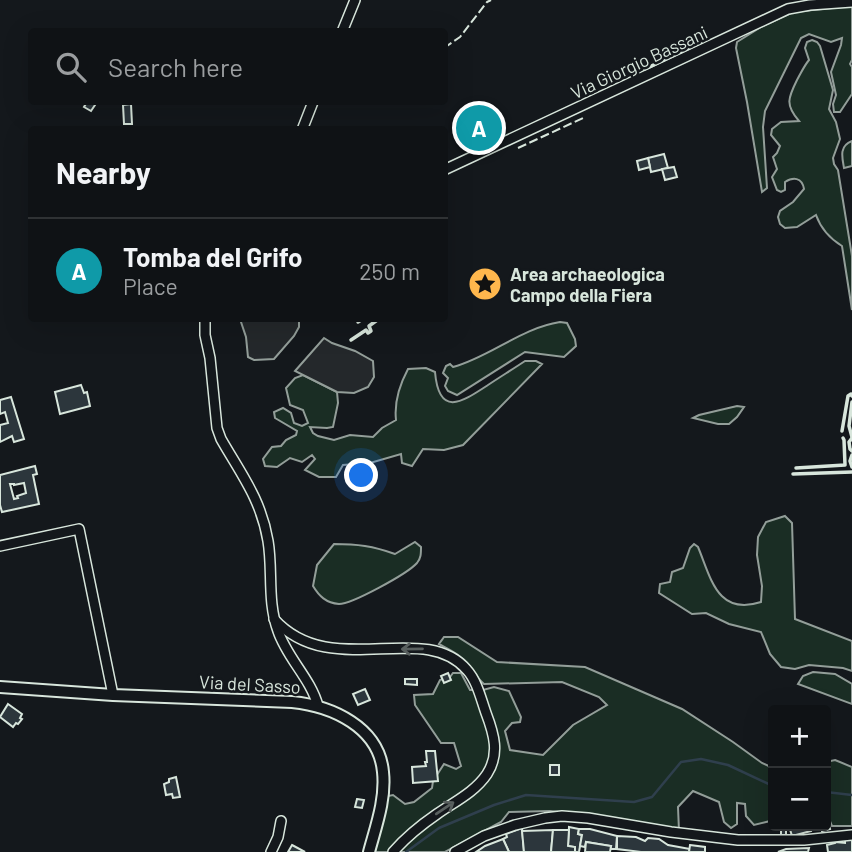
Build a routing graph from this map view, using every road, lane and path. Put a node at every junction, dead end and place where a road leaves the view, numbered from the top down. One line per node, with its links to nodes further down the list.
1 (355, 0): 3 (street)
2 (852, 2): 6 (street, Via Giorgio Bassani)
3 (344, 28)
4 (312, 105): 5 (street)
5 (304, 126)
6 (448, 168)
7 (205, 322): 9 (street)
8 (0, 546): 11 (street)
9 (274, 619): 12 (street); 17 (street, one-way to 9)
10 (0, 687): 11 (street, Via del Sasso)
11 (113, 695): 12 (street, Via del Sasso)
12 (318, 706): 16 (street, Via del Sasso)
13 (281, 821): 15 (street)
14 (852, 835): 18 (street)
15 (271, 852)
16 (369, 852)
17 (393, 852)
18 (455, 852)

